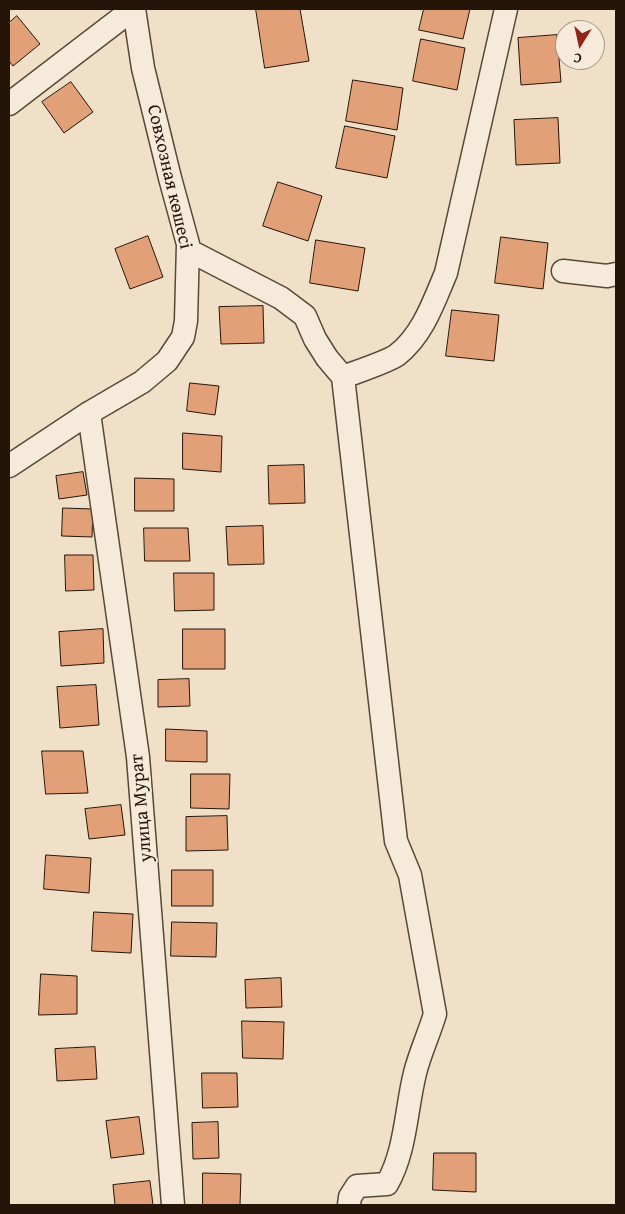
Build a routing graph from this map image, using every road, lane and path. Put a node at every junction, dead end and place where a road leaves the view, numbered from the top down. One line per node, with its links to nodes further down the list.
1 (134, 9): 3 (street); 4 (street, Совхозная көшесі)
2 (506, 9): 7 (street)
3 (9, 104)
4 (188, 250): 7 (street); 8 (street, Совхозная көшесі)
5 (563, 271): 6 (street)
6 (616, 274)
7 (344, 377): 11 (street)
8 (89, 413): 9 (street, Совхозная көшесі); 10 (street, улица Мурат)
9 (9, 466)
10 (173, 1205)
11 (349, 1205)

